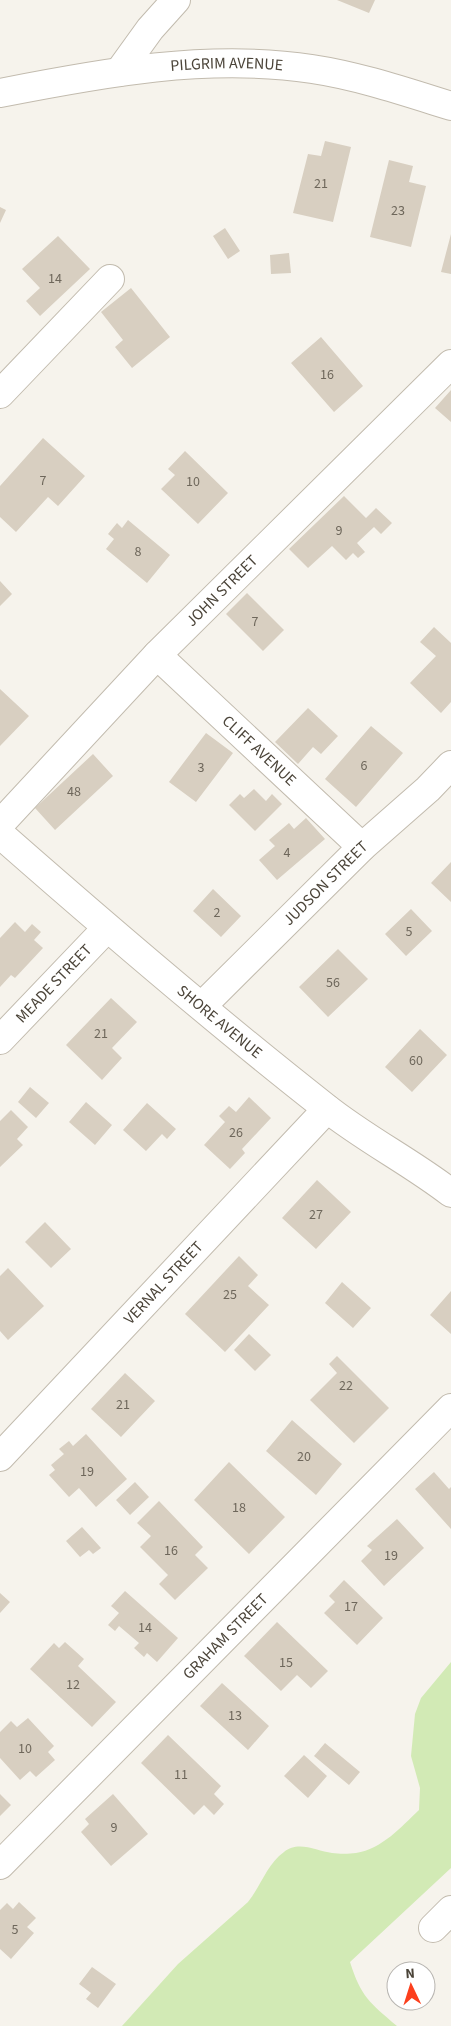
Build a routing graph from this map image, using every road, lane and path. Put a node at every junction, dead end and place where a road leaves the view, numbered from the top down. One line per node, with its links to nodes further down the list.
1 (176, 0): 2 (street)
2 (119, 72): 3 (street, PILGRIM AVENUE); 4 (street, PILGRIM AVENUE)
3 (0, 93)
4 (451, 106)
5 (110, 279): 7 (street)
6 (451, 364): 8 (street, JOHN STREET)
7 (0, 394)
8 (157, 655): 10 (street, JOHN STREET); 12 (street, CLIFF AVENUE)
9 (451, 765): 12 (street, JUDSON STREET)
10 (0, 824)
11 (0, 834): 13 (street, SHORE AVENUE)
12 (362, 847): 14 (street, JUDSON STREET)
13 (107, 928): 14 (street, SHORE AVENUE); 15 (street, MEADE STREET)
14 (202, 1006): 16 (street, SHORE AVENUE)
15 (0, 1040)
16 (327, 1109): 17 (street, SHORE AVENUE); 19 (street, VERNAL STREET)
17 (447, 1182)
18 (451, 1408): 20 (street, GRAHAM STREET)
19 (0, 1457)
20 (0, 1865)

